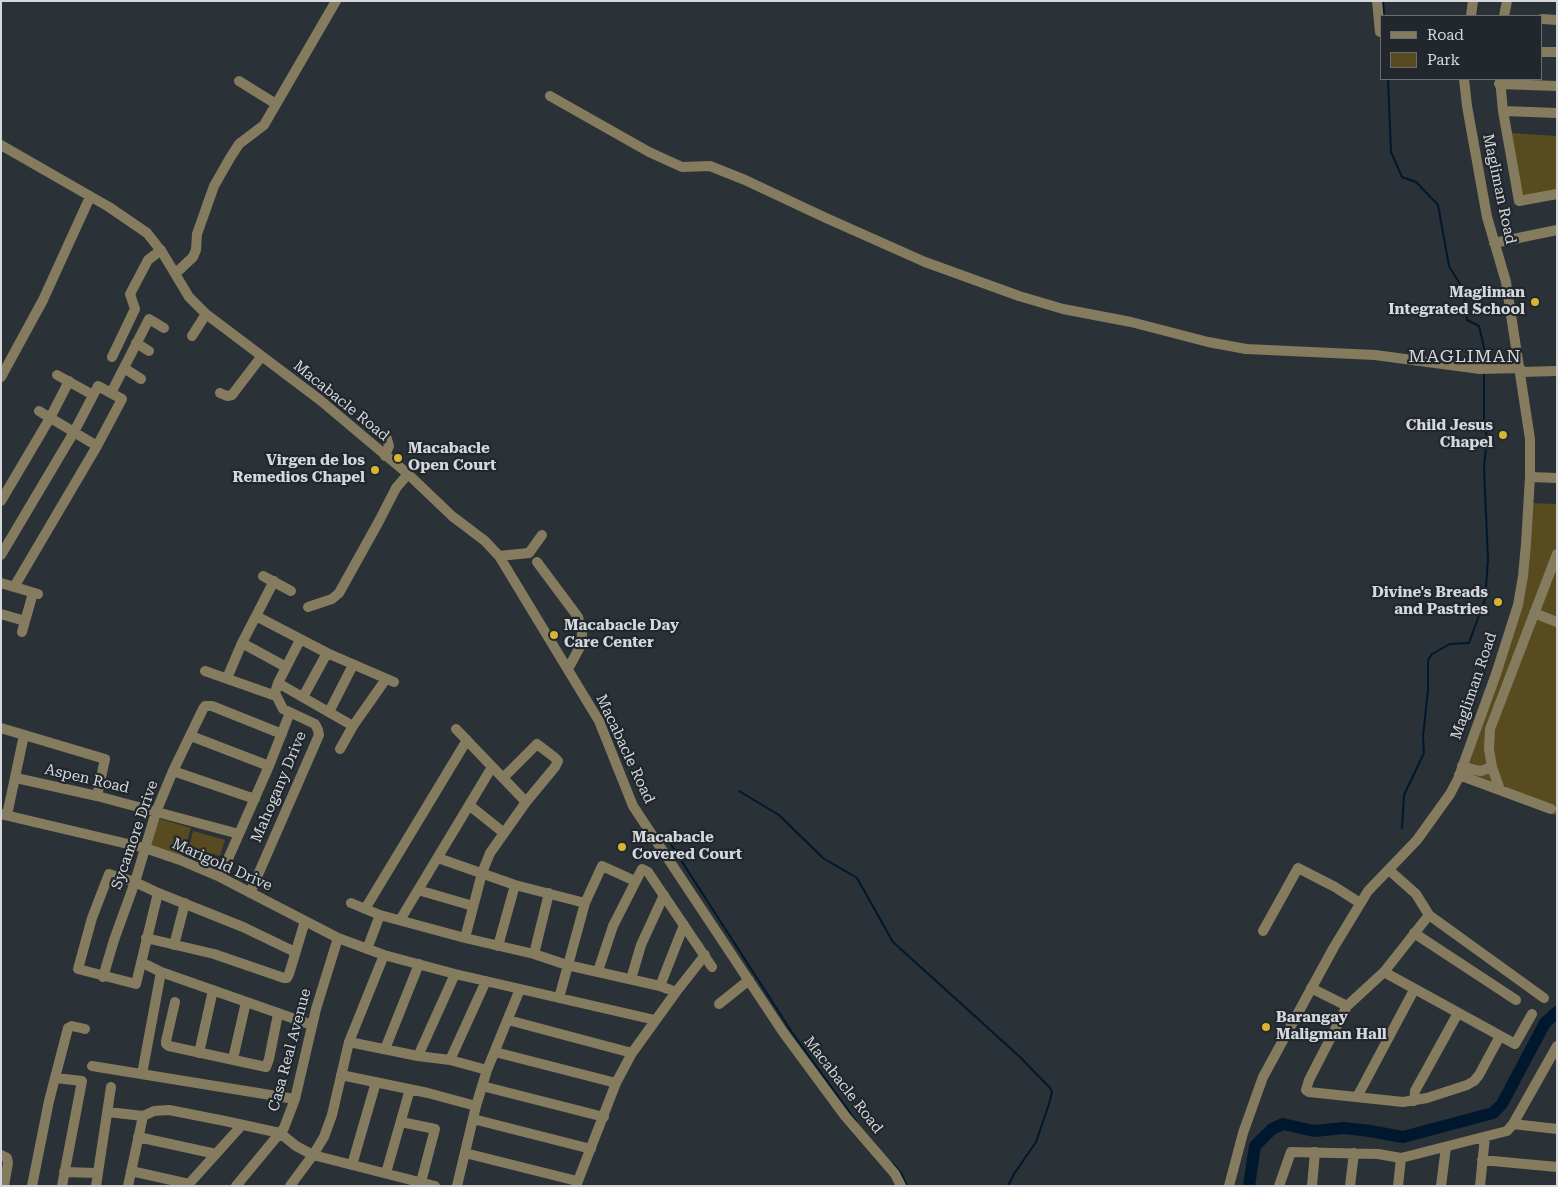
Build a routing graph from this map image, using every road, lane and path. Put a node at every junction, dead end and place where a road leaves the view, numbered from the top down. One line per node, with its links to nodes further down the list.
1 (336, 1): 17 (street)
2 (1377, 1): 9 (street)
3 (1473, 1): 5 (street)
4 (1507, 1): 6 (street)
5 (1470, 15)
6 (1504, 15)
7 (1543, 19): 8 (street)
8 (1557, 20)
9 (1380, 32)
10 (1543, 52): 11 (street)
11 (1557, 52)
12 (239, 80): 17 (street)
13 (1464, 80): 24 (street, Magliman Road)
14 (1500, 81): 15 (street); 18 (street)
15 (1557, 86)
16 (550, 96): 35 (street)
17 (276, 104): 26 (street)
18 (1503, 111): 19 (street); 21 (street)
19 (1557, 113)
20 (1, 145): 22 (street, Macabacle Road)
21 (1557, 194)
22 (90, 197): 25 (street, Macabacle Road); 38 (street)
23 (1557, 230): 24 (street)
24 (1494, 243): 35 (street, Magliman Road)
25 (161, 250): 26 (street, Macabacle Road); 32 (street)
26 (176, 273): 27 (street, Macabacle Road)
27 (206, 314): 29 (street); 33 (street, Macabacle Road)
28 (164, 328): 30 (street)
29 (192, 336)
30 (136, 343): 31 (street); 34 (street)
31 (149, 351)
32 (112, 357)
33 (262, 357): 42 (street); 49 (street, Macabacle Road)
34 (124, 368): 39 (street); 41 (street)
35 (1520, 370): 36 (street); 51 (street, Magliman Road)
36 (1557, 371)
37 (57, 375): 40 (street)
38 (1, 377)
39 (141, 379)
40 (69, 381): 43 (street); 45 (street)
41 (111, 392): 43 (street); 48 (street)
42 (220, 393)
43 (93, 395): 47 (street)
44 (39, 411): 45 (street)
45 (50, 418): 47 (street); 53 (street)
46 (364, 420): 49 (street)
47 (74, 432): 48 (street); 56 (street)
48 (97, 446): 62 (street)
49 (385, 456): 50 (street, Macabacle Road)
50 (408, 474): 57 (street, Macabacle Road); 64 (street)
51 (1530, 477): 52 (street); 93 (street, Magliman Road)
52 (1557, 478)
53 (1, 501)
54 (542, 535): 57 (street)
55 (1557, 554): 65 (street)
56 (1, 555)
57 (499, 556): 74 (street, Macabacle Road)
58 (537, 562): 74 (street)
59 (263, 576): 60 (street)
60 (274, 581): 63 (street); 67 (street)
61 (1, 583): 62 (street)
62 (14, 587): 66 (street)
63 (291, 590)
64 (308, 607)
65 (1534, 613): 68 (street); 92 (street)
66 (1, 614)
67 (256, 616): 69 (street); 70 (street)
68 (1557, 622)
69 (300, 640): 71 (street); 73 (street)
70 (242, 643): 73 (street); 76 (street)
71 (327, 653): 72 (street); 79 (street)
72 (354, 665): 80 (street); 82 (street)
73 (286, 667): 77 (street)
74 (568, 669): 153 (street, Macabacle Road)
75 (205, 671): 76 (street)
76 (226, 678): 78 (street)
77 (278, 683): 78 (street); 79 (street)
78 (276, 696): 117 (street, Mahogany Drive)
79 (303, 697): 80 (street)
80 (329, 712): 82 (street)
81 (289, 715): 85 (street, Mahogany Drive)
82 (354, 726): 89 (street)
83 (1, 728): 86 (street)
84 (456, 729): 88 (street)
85 (282, 734): 87 (street, Sycamore Drive); 90 (street, Mahogany Drive)
86 (24, 735): 95 (street); 98 (street)
87 (191, 736): 90 (street); 94 (street, Sycamore Drive)
88 (467, 740): 91 (street); 125 (street)
89 (340, 749)
90 (269, 766): 99 (street, Mahogany Drive)
91 (492, 767): 96 (street); 101 (street)
92 (1492, 767): 93 (street); 97 (street)
93 (1461, 770): 97 (street); 109 (street, Magliman Road)
94 (173, 771): 99 (street); 103 (street, Sycamore Drive)
95 (16, 778): 98 (street, Aspen Road); 104 (street)
96 (503, 778): 100 (street); 100 (street)
97 (1500, 790): 102 (street)
98 (97, 796): 103 (street, Aspen Road)
99 (254, 799): 106 (street, Mahogany Drive)
100 (526, 802): 105 (street)
101 (469, 805): 105 (street); 108 (street)
102 (1550, 809)
103 (156, 812): 106 (street, Aspen Road); 107 (street, Sycamore Drive)
104 (4, 815): 107 (street, Marigold Drive)
105 (504, 833): 110 (street)
106 (239, 834): 111 (street, Mahogany Drive)
107 (145, 848): 111 (street, Marigold Drive); 113 (street, Sycamore Drive)
108 (438, 858): 110 (street); 115 (street)
109 (1389, 870): 123 (street, Magliman Road); 127 (street)
110 (482, 873): 114 (street); 124 (street)
111 (220, 877): 117 (street, Marigold Drive)
112 (635, 881): 119 (street); 122 (street); 147 (street)
113 (135, 882): 116 (street); 151 (street, Sycamore Drive); 151 (street)
114 (515, 885): 118 (street); 137 (street)
115 (418, 890): 124 (street); 128 (street)
116 (158, 893): 120 (street); 133 (street)
117 (250, 893): 129 (street, Marigold Drive)
118 (549, 893): 122 (street); 140 (street)
119 (664, 895): 130 (street); 152 (street)
120 (185, 903): 136 (street); 139 (street)
121 (352, 903): 125 (street)
122 (585, 903): 145 (street)
123 (1360, 903): 131 (street); 156 (street, Magliman Road)
124 (473, 906): 135 (street)
125 (366, 909): 126 (street)
126 (380, 915): 128 (street); 138 (street)
127 (1429, 915): 132 (street); 162 (street)
128 (400, 920): 135 (street)
129 (305, 921): 134 (street, Marigold Drive); 139 (street)
130 (684, 925): 142 (street); 155 (street)
131 (1264, 931)
132 (1414, 933): 149 (street); 163 (street)
133 (146, 938): 136 (street); 151 (street)
134 (338, 938): 138 (street, Marigold Drive); 173 (street, Casa Real Avenue)
135 (466, 938): 137 (street)
136 (174, 946): 139 (street)
137 (498, 946): 140 (street)
138 (368, 949): 141 (street, Marigold Drive)
139 (295, 952)
140 (534, 954): 145 (street)
141 (384, 955): 143 (street, Marigold Drive); 176 (street)
142 (705, 956): 146 (street); 160 (street)
143 (419, 964): 150 (street, Marigold Drive); 178 (street)
144 (147, 965): 148 (street)
145 (567, 965): 147 (street); 161 (street)
146 (712, 967)
147 (598, 971): 152 (street)
148 (161, 972): 158 (street); 187 (street)
149 (1384, 972): 159 (street); 167 (street)
150 (455, 974): 154 (street, Marigold Drive); 182 (street)
151 (103, 977)
152 (631, 979): 155 (street)
153 (749, 980): 166 (street); 238 (street, Macabacle Road)
154 (486, 981): 157 (street, Marigold Drive); 184 (street)
155 (660, 986): 160 (street)
156 (1311, 988): 167 (street); 239 (street, Magliman Road)
157 (520, 989): 161 (street, Marigold Drive); 171 (street)
158 (213, 990): 165 (street); 180 (street)
159 (1414, 990): 168 (street); 195 (street)
160 (676, 992): 172 (street)
161 (559, 998): 172 (street, Marigold Drive)
162 (1544, 998)
163 (1516, 1000)
164 (175, 1002): 180 (street)
165 (246, 1002): 169 (street); 183 (street)
166 (720, 1004)
167 (1347, 1006): 195 (street)
168 (1458, 1013): 175 (street); 197 (street)
169 (278, 1014): 173 (street); 183 (street)
170 (1532, 1014): 175 (street)
171 (508, 1020): 179 (street); 181 (street)
172 (655, 1020): 181 (street)
173 (312, 1025): 196 (street, Casa Real Avenue)
174 (85, 1028): 189 (street)
175 (1500, 1036): 197 (street)
176 (349, 1042): 178 (street); 188 (street)
177 (1557, 1046): 204 (street)
178 (385, 1049): 182 (street)
179 (494, 1052): 186 (street); 191 (street)
180 (199, 1053): 183 (street)
181 (632, 1053): 191 (street)
182 (418, 1056): 184 (street)
183 (233, 1059)
184 (450, 1060): 186 (street)
185 (92, 1066): 187 (street)
186 (488, 1070): 192 (street)
187 (142, 1074): 196 (street)
188 (341, 1075): 190 (street); 217 (street)
189 (56, 1078): 223 (street); 230 (street)
190 (376, 1082): 194 (street); 220 (street)
191 (616, 1083): 201 (street)
192 (482, 1086): 198 (street); 201 (street)
193 (112, 1087): 199 (street)
194 (410, 1089): 198 (street); 203 (street)
195 (1356, 1097): 197 (street)
196 (295, 1099): 207 (street, Casa Real Avenue)
197 (1414, 1101)
198 (476, 1106): 202 (street)
199 (108, 1112): 200 (street); 224 (street)
200 (143, 1116): 205 (street); 208 (street)
201 (604, 1117): 211 (street)
202 (473, 1119): 211 (street); 213 (street)
203 (401, 1122): 225 (street); 226 (street)
204 (1513, 1124): 206 (street); 209 (street)
205 (242, 1125): 207 (street); 215 (street)
206 (1557, 1129)
207 (280, 1133): 217 (street); 234 (street, Casa Real Avenue)
208 (138, 1137): 215 (street); 222 (street)
209 (1485, 1138): 210 (street); 219 (street)
210 (1446, 1147): 218 (street); 244 (street)
211 (591, 1149): 227 (street)
212 (1315, 1152): 214 (street); 240 (street); 241 (street)
213 (465, 1153): 227 (street); 237 (street)
214 (1354, 1153): 218 (street); 242 (street)
215 (216, 1154): 228 (street)
216 (1, 1155): 229 (street)
217 (313, 1155): 220 (street); 235 (street)
218 (1401, 1158): 243 (street)
219 (1482, 1160): 221 (street); 245 (street)
220 (352, 1165): 225 (street)
221 (1557, 1168)
222 (131, 1171): 228 (street); 233 (street)
223 (64, 1172): 224 (street); 231 (street)
224 (98, 1173): 232 (street)
225 (386, 1173): 226 (street)
226 (421, 1182): 236 (street)
227 (576, 1184)
228 (188, 1185)
229 (4, 1186)
230 (32, 1186)
231 (62, 1186)
232 (96, 1186)
233 (128, 1186)
234 (236, 1186)
235 (290, 1186)
236 (435, 1186)
237 (457, 1186)
238 (901, 1186)
239 (1229, 1186)
240 (1279, 1186)
241 (1312, 1186)
242 (1350, 1186)
243 (1398, 1186)
244 (1441, 1186)
245 (1480, 1186)

